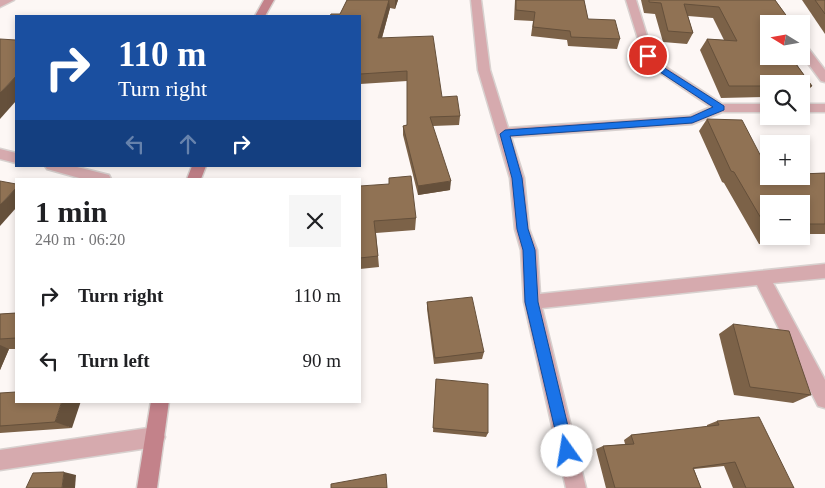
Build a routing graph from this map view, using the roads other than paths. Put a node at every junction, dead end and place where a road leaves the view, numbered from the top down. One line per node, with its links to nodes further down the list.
1 (8, 0): 5 (street)
2 (269, 0): 6 (street)
3 (476, 0): 13 (street)
4 (631, 0): 9 (street)
5 (0, 4)
6 (261, 15)
7 (810, 58): 8 (street)
8 (825, 78)
9 (720, 108): 10 (street); 13 (street)
10 (760, 108)
11 (810, 108): 12 (street)
12 (825, 108)
13 (505, 134): 20 (street)
14 (0, 154): 15 (street)
15 (15, 158)
16 (56, 167): 17 (street)
17 (100, 178)
18 (825, 271): 19 (street)
19 (762, 279): 20 (street); 21 (street)
20 (532, 302): 26 (street)
21 (825, 399)
22 (160, 403): 23 (street)
23 (155, 437): 24 (street); 25 (street)
24 (0, 460)
25 (147, 488)
26 (576, 488)

